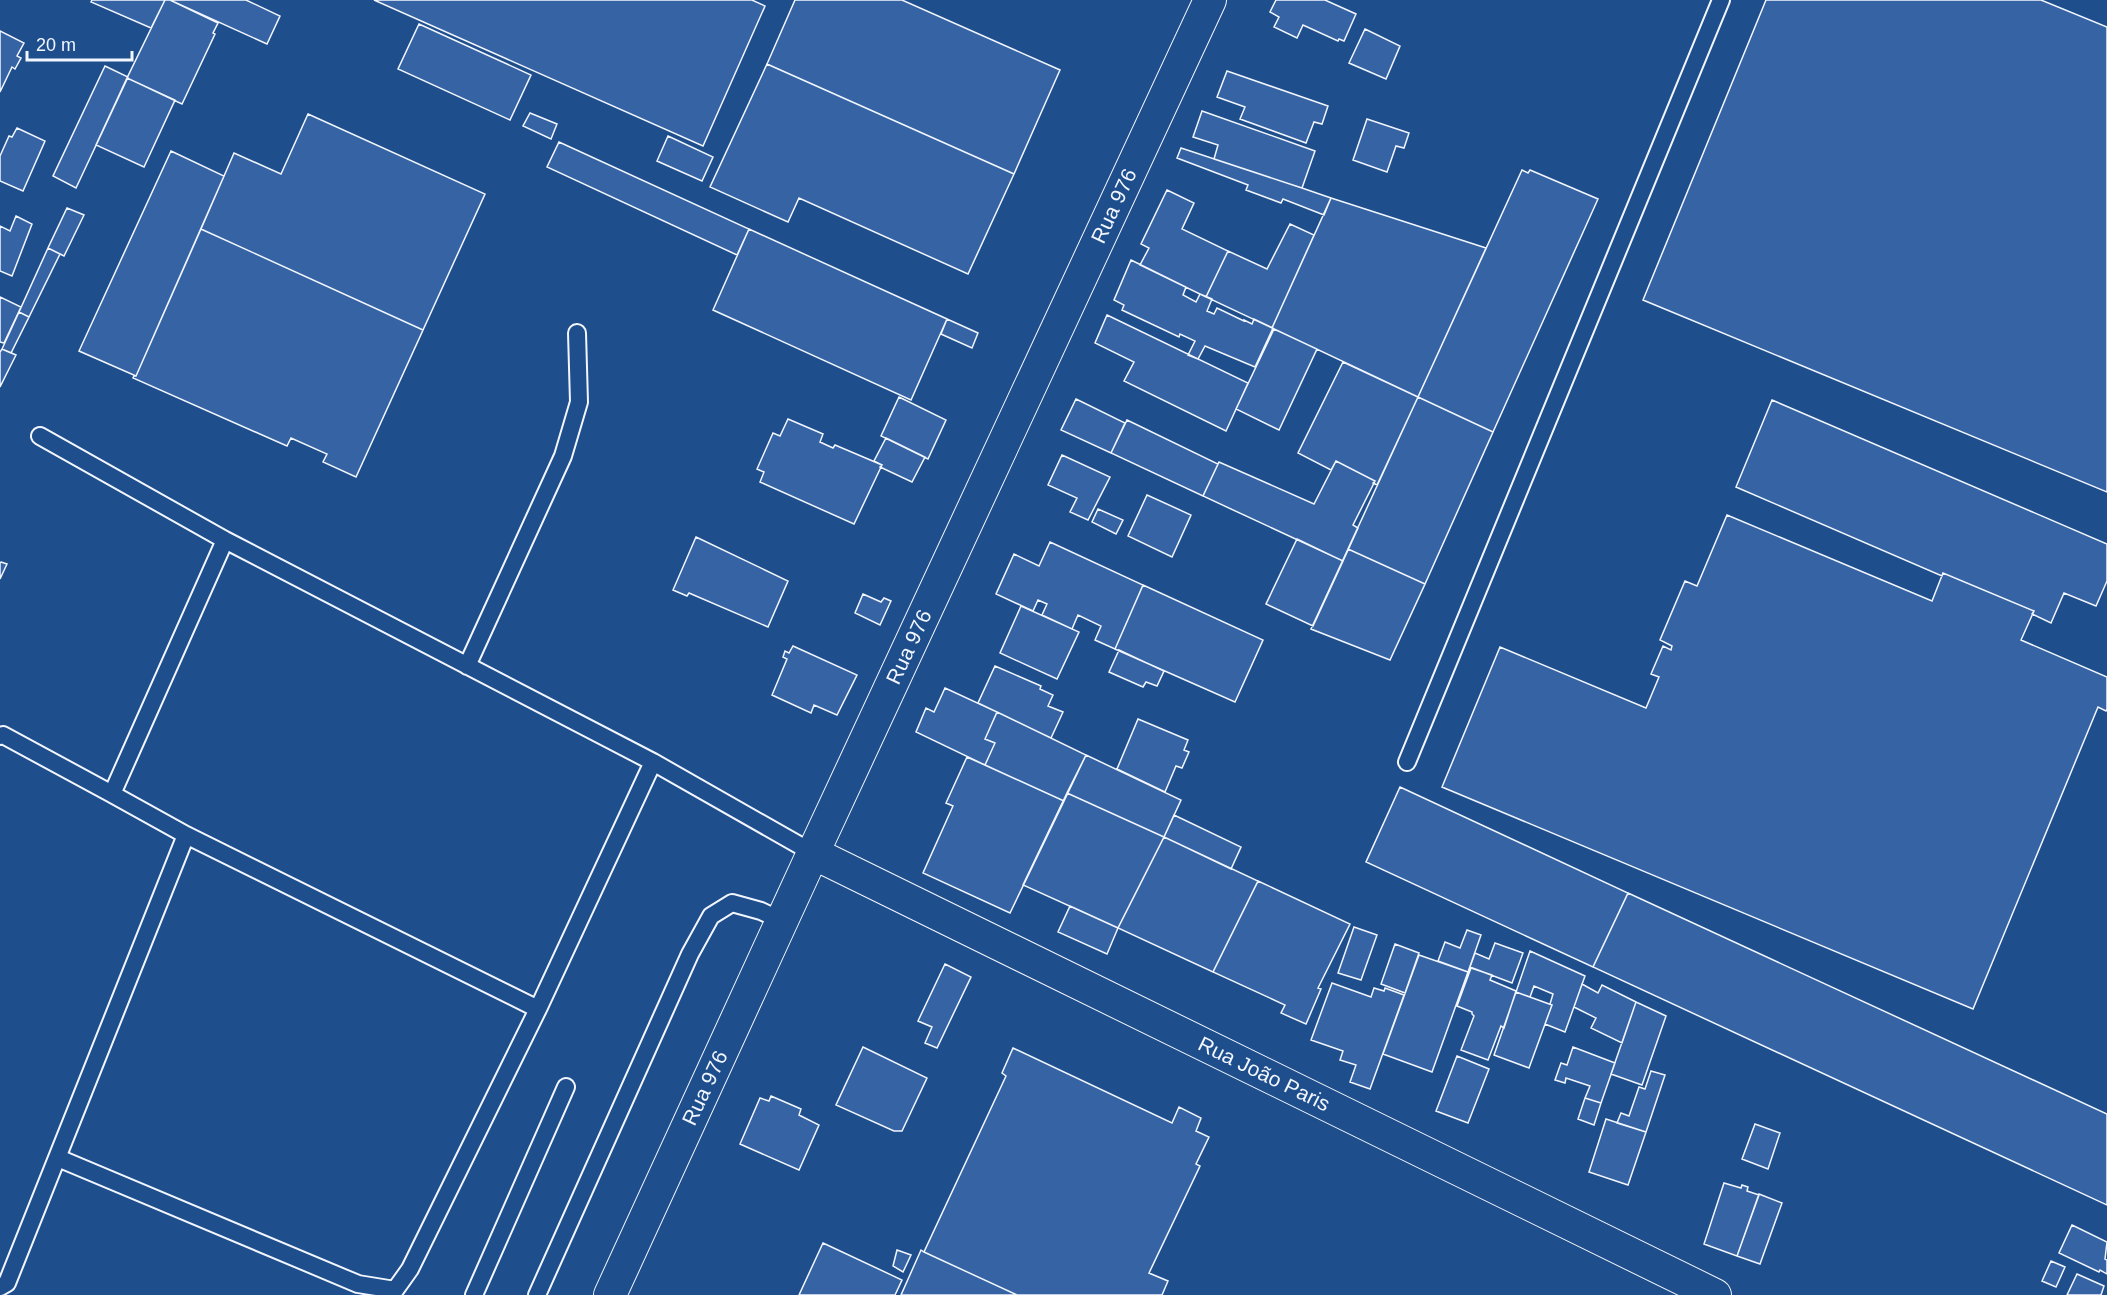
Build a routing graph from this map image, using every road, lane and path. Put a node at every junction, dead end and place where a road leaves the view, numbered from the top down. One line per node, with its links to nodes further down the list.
1 (1210, 0): 12 (street, Rua 976)
2 (1721, 0): 9 (lane)
3 (578, 333): 6 (lane)
4 (40, 436): 5 (lane)
5 (225, 540): 6 (lane); 10 (lane)
6 (467, 666): 8 (lane)
7 (0, 736): 10 (lane)
8 (653, 762): 12 (lane); 14 (lane)
9 (1407, 762)
10 (112, 794): 11 (lane)
11 (186, 835): 14 (lane); 16 (lane)
12 (813, 854): 13 (street, Rua 976); 21 (street, Rua João Paris)
13 (782, 921): 19 (lane); 20 (street, Rua 976)
14 (538, 1009): 16 (lane)
15 (566, 1087): 18 (lane)
16 (58, 1158): 17 (lane)
17 (0, 1287)
18 (474, 1295)
19 (537, 1295)
20 (610, 1295)
21 (1715, 1295)

